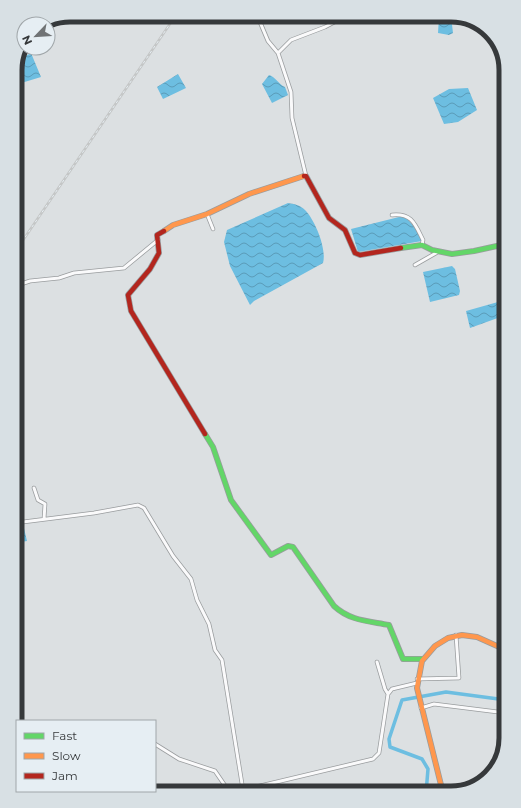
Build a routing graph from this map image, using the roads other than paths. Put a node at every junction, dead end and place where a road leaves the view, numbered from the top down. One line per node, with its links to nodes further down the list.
1 (260, 22): 3 (street)
2 (335, 22): 3 (street)
3 (278, 53): 4 (street)
4 (306, 176): 5 (street); 9 (street)
5 (207, 214): 7 (street); 8 (street)
6 (392, 215): 9 (street)
7 (212, 229)
8 (158, 240): 13 (street); 19 (street)
9 (422, 244): 11 (street)
10 (499, 245): 11 (street)
11 (436, 253): 12 (street)
12 (415, 265)
13 (22, 284)
14 (34, 488): 15 (street)
15 (44, 519): 16 (street); 27 (street)
16 (22, 522)
17 (456, 635): 18 (street); 19 (street); 21 (street)
18 (499, 647)
19 (423, 659): 21 (street)
20 (377, 662): 22 (street)
21 (417, 683): 22 (street); 23 (street)
22 (388, 694): 28 (street)
23 (420, 705): 24 (street); 29 (street)
24 (499, 712)
25 (156, 745): 26 (street)
26 (225, 786)
27 (242, 786)
28 (260, 786)
29 (442, 786)

